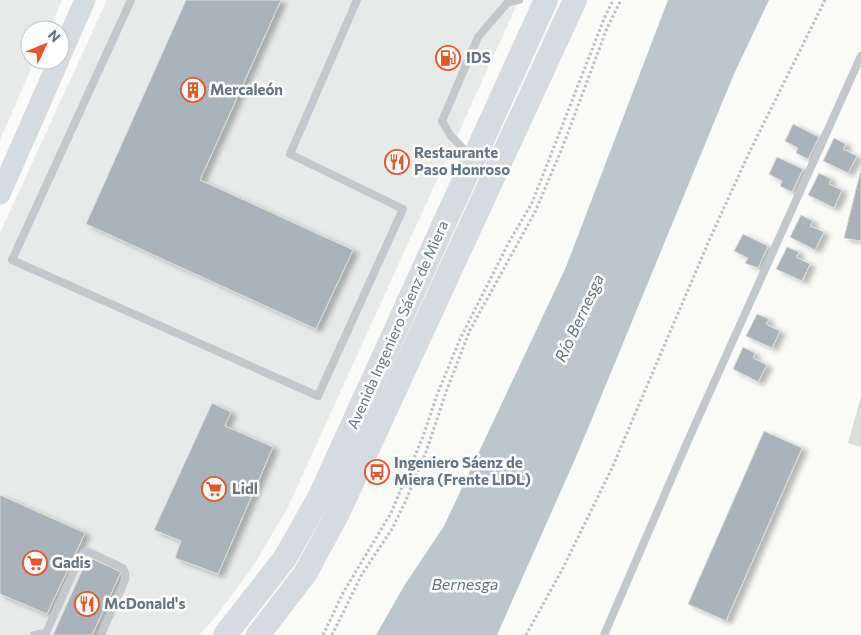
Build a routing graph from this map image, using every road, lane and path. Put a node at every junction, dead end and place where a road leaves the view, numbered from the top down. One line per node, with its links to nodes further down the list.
1 (85, 0): 10 (street)
2 (131, 0): 3 (lane)
3 (357, 0)
4 (518, 0): 13 (lane)
5 (546, 0): 13 (main road, Avenida Ingeniero Sáenz de Miera)
6 (576, 0): 18 (main road, Avenida Ingeniero Sáenz de Miera)
7 (614, 0): 19 (path)
8 (621, 0): 20 (path)
9 (825, 0): 21 (path)
10 (70, 33)
11 (861, 56): 22 (lane)
12 (54, 70): 14 (street)
13 (473, 159): 17 (main road, Avenida Ingeniero Sáenz de Miera)
14 (0, 194)
15 (34, 635): 16 (lane)
16 (100, 635)
17 (226, 635)
18 (258, 635)
19 (323, 635)
20 (332, 635)
21 (526, 635)
22 (604, 635)

